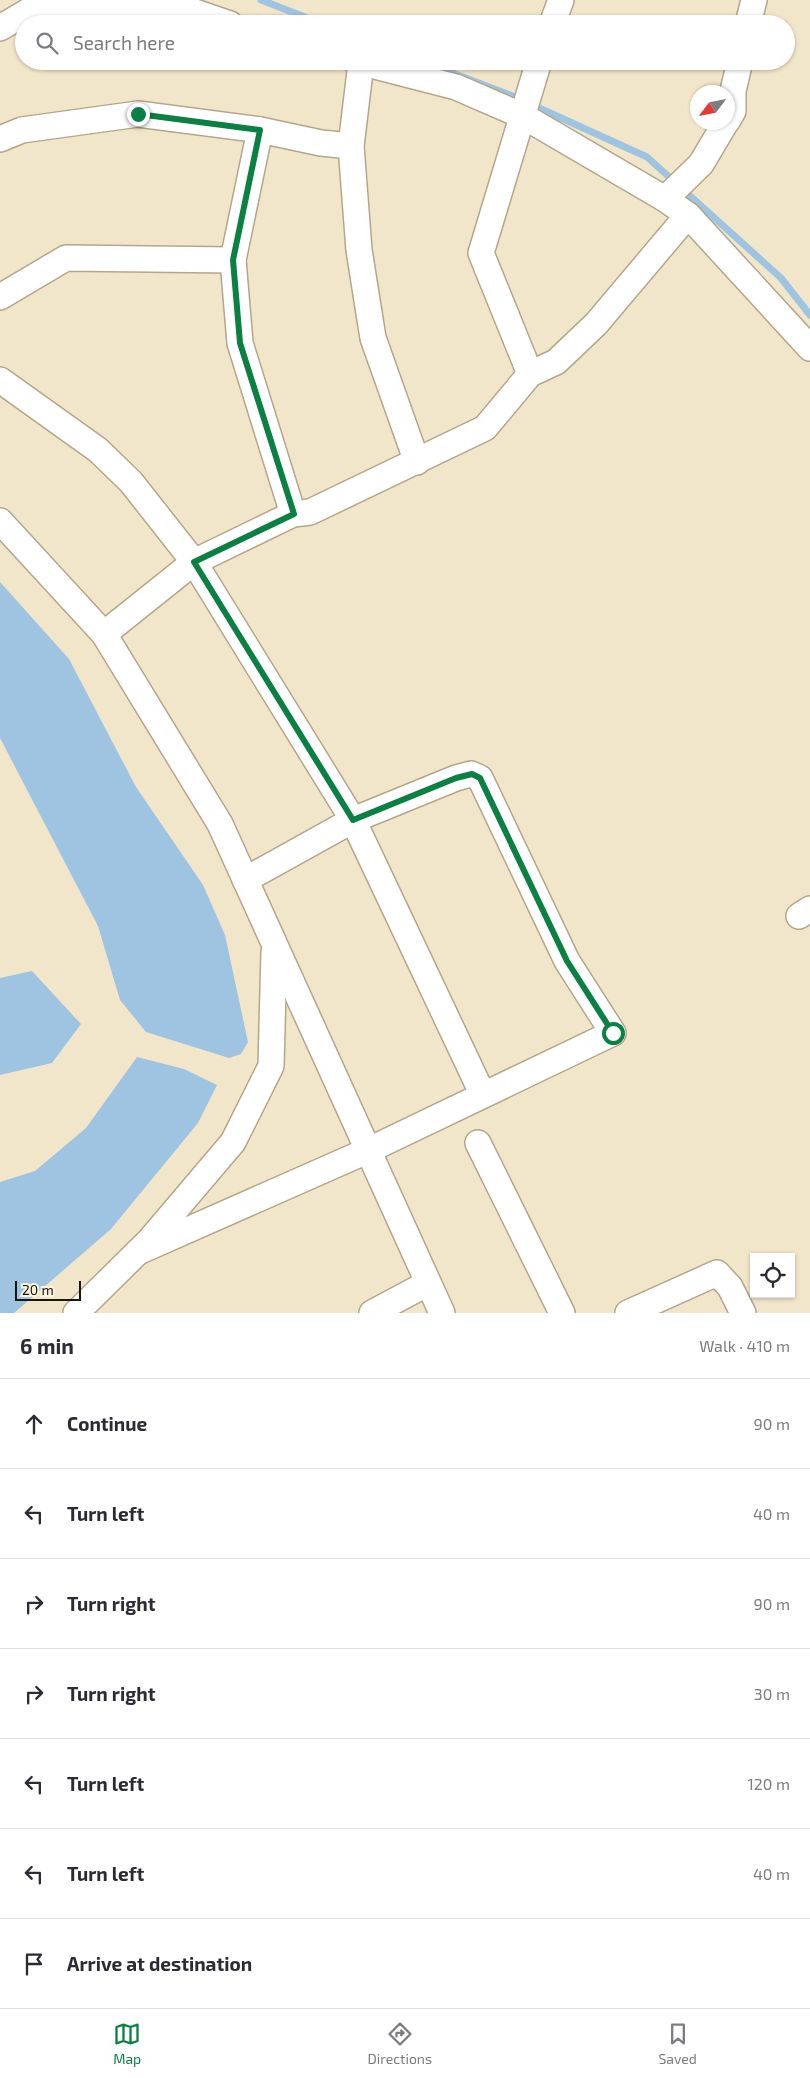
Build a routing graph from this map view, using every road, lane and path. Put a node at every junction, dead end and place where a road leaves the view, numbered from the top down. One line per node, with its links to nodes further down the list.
1 (560, 0): 6 (street)
2 (754, 0): 7 (street)
3 (190, 6): 4 (street); 5 (street)
4 (22, 15)
5 (210, 15)
6 (555, 15)
7 (750, 15)
8 (15, 19): 9 (street)
9 (0, 28)
10 (357, 70): 19 (street)
11 (389, 70): 15 (street)
12 (536, 70): 15 (street)
13 (738, 70): 14 (street)
14 (734, 85)
15 (523, 116): 20 (street); 25 (street)
16 (260, 130): 18 (street); 19 (street); 22 (street)
17 (721, 130): 20 (street)
18 (0, 139)
19 (351, 146): 27 (street)
20 (665, 199): 21 (street)
21 (688, 216): 24 (street); 25 (street)
22 (233, 260): 23 (street); 28 (street)
23 (0, 297)
24 (810, 348)
25 (530, 374): 27 (street)
26 (0, 380): 30 (street)
27 (417, 462): 28 (street)
28 (294, 514): 30 (street)
29 (0, 521): 31 (street)
30 (194, 562): 31 (street); 32 (street)
31 (104, 634): 33 (street)
32 (353, 820): 33 (street); 35 (street); 35 (street)
33 (245, 880): 34 (street)
34 (274, 944): 37 (street); 38 (street)
35 (479, 1097): 37 (street)
36 (478, 1143): 43 (street)
37 (369, 1150): 38 (street); 39 (street)
38 (138, 1252): 40 (street)
39 (428, 1283): 41 (street); 42 (street)
40 (76, 1313)
41 (372, 1313)
42 (442, 1313)
43 (562, 1313)
44 (628, 1313): 45 (street)
45 (743, 1313)

